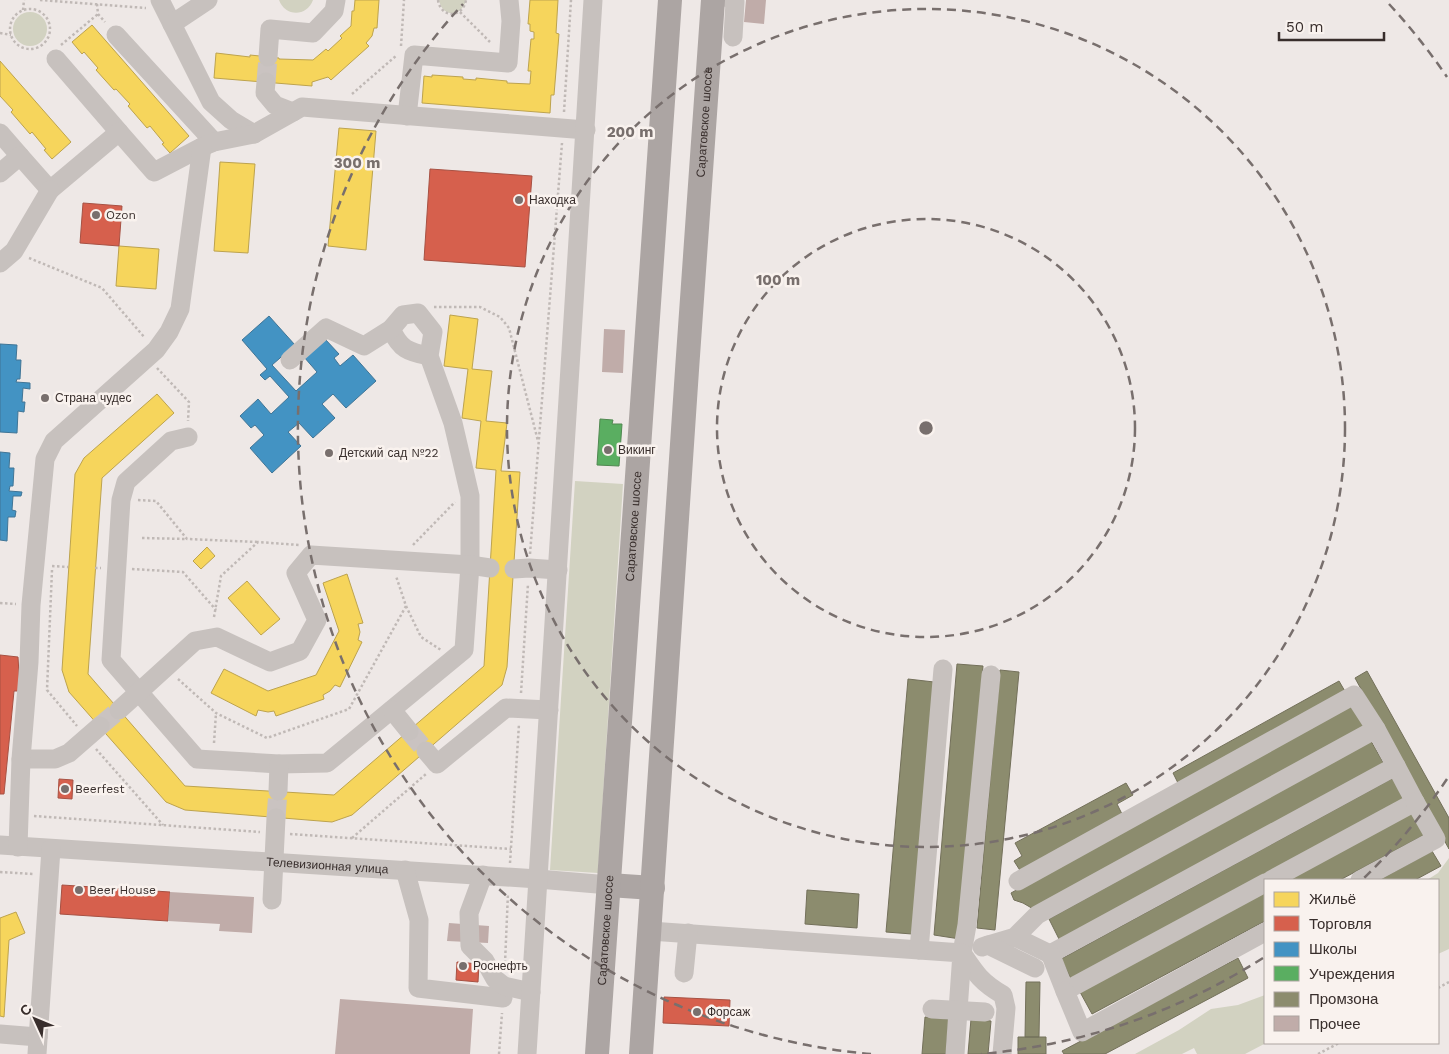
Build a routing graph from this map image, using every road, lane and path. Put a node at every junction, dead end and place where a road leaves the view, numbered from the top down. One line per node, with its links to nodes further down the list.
1 (24, 0): 15 (path)
2 (40, 0): 14 (path)
3 (208, 0): 16 (street)
4 (336, 0): 25 (street)
5 (404, 0): 27 (path)
6 (438, 0): 17 (path)
7 (466, 0): 17 (path)
8 (509, 0): 29 (street)
9 (571, 0): 30 (path)
10 (593, 0): 31 (street)
11 (670, 0): 100 (main road, Саратовское шоссе)
12 (713, 0): 22 (main road, Саратовское шоссе)
13 (731, 0): 22 (street)
14 (97, 4): 16 (path); 18 (path)
15 (23, 10): 20 (path); 20 (path)
16 (165, 11): 34 (street)
17 (460, 12): 23 (path)
18 (98, 14): 21 (path); 24 (path)
19 (0, 33): 20 (path)
20 (11, 35)
21 (116, 35): 35 (street)
22 (729, 36): 101 (main road, Саратовское шоссе)
23 (490, 42)
24 (58, 53): 32 (street)
25 (268, 57)
26 (266, 82): 28 (street)
27 (334, 110): 28 (street); 29 (street)
28 (293, 112): 34 (street)
29 (407, 116): 30 (street)
30 (563, 128): 31 (street); 46 (path)
31 (586, 130): 60 (street)
32 (119, 132): 35 (street); 38 (street)
33 (0, 133): 36 (street)
34 (254, 134): 35 (street)
35 (208, 145): 43 (street)
36 (20, 156): 37 (street); 38 (street)
37 (0, 173)
38 (50, 190): 39 (street)
39 (7, 257): 43 (path)
40 (418, 313): 41 (street); 42 (street); 46 (path)
41 (391, 329): 42 (street); 44 (street)
42 (429, 356): 47 (street)
43 (156, 359): 45 (path); 78 (street)
44 (290, 360)
45 (188, 437): 48 (street)
46 (539, 445): 59 (path)
47 (468, 488): 53 (path); 55 (street)
48 (121, 500): 50 (path); 57 (street)
49 (142, 538): 50 (path)
50 (187, 539): 51 (path)
51 (258, 542): 52 (path); 62 (path)
52 (303, 546)
53 (412, 547)
54 (390, 560): 55 (street); 61 (path); 65 (street)
55 (470, 565): 58 (street); 64 (street)
56 (68, 567): 76 (path)
57 (116, 568): 62 (path); 68 (street)
58 (490, 568)
59 (521, 568): 60 (street); 69 (path)
60 (558, 570): 72 (street)
61 (406, 606): 64 (path); 73 (path)
62 (216, 610): 63 (path)
63 (214, 617)
64 (454, 658): 71 (street)
65 (166, 668): 68 (street); 73 (path)
66 (943, 669): 108 (street)
67 (990, 675): 109 (street)
68 (139, 692): 70 (street); 79 (street)
69 (520, 709): 72 (street); 77 (street); 94 (path)
70 (119, 710)
71 (392, 710): 75 (street); 80 (street)
72 (549, 710): 95 (street)
73 (216, 713): 79 (path)
74 (1376, 729): 81 (street); 98 (street); 106 (street)
75 (409, 731)
76 (93, 732): 78 (street); 85 (path)
77 (431, 758): 86 (path)
78 (21, 759): 87 (street)
79 (213, 760): 80 (street)
80 (279, 764): 82 (street)
81 (1396, 766): 83 (street); 110 (street)
82 (278, 791)
83 (1414, 802): 96 (street); 97 (street)
84 (276, 818): 89 (street)
85 (163, 826)
86 (352, 838)
87 (9, 846): 88 (street, Телевизионная улица)
88 (52, 849): 89 (street, Телевизионная улица); 92 (street)
89 (273, 862): 90 (street, Телевизионная улица); 102 (street)
90 (405, 870): 93 (street, Телевизионная улица); 114 (street)
91 (0, 872): 92 (path)
92 (50, 875): 121 (street)
93 (483, 875): 94 (street, Телевизионная улица); 114 (street)
94 (509, 877): 95 (street, Телевизионная улица); 114 (path)
95 (538, 879): 100 (street, Телевизионная улица); 115 (street)
96 (1273, 879)
97 (1362, 879)
98 (1018, 881)
99 (1264, 884): 113 (street)
100 (609, 886): 101 (main road, Телевизионная улица); 124 (main road, Саратовское шоссе)
101 (653, 888): 103 (main road, Саратовское шоссе)
102 (272, 900)
103 (650, 930): 104 (street); 125 (main road, Саратовское шоссе)
104 (688, 933): 108 (street); 112 (street)
105 (1264, 933): 113 (street)
106 (1015, 937): 107 (street); 110 (street)
107 (988, 946): 109 (street); 111 (street)
108 (919, 950): 109 (street)
109 (962, 953): 117 (street); 127 (street)
110 (1050, 953): 113 (street)
111 (1035, 968)
112 (684, 973)
113 (1065, 991)
114 (504, 992): 115 (street); 122 (path)
115 (531, 992): 123 (street)
116 (932, 1009): 117 (street)
117 (958, 1010): 118 (street); 126 (street)
118 (985, 1012)
119 (0, 1034): 121 (street)
120 (1337, 1044): 128 (path)
121 (38, 1046)
122 (499, 1054)
123 (527, 1054)
124 (598, 1054)
125 (641, 1054)
126 (955, 1054)
127 (1002, 1054)
128 (1318, 1054)

